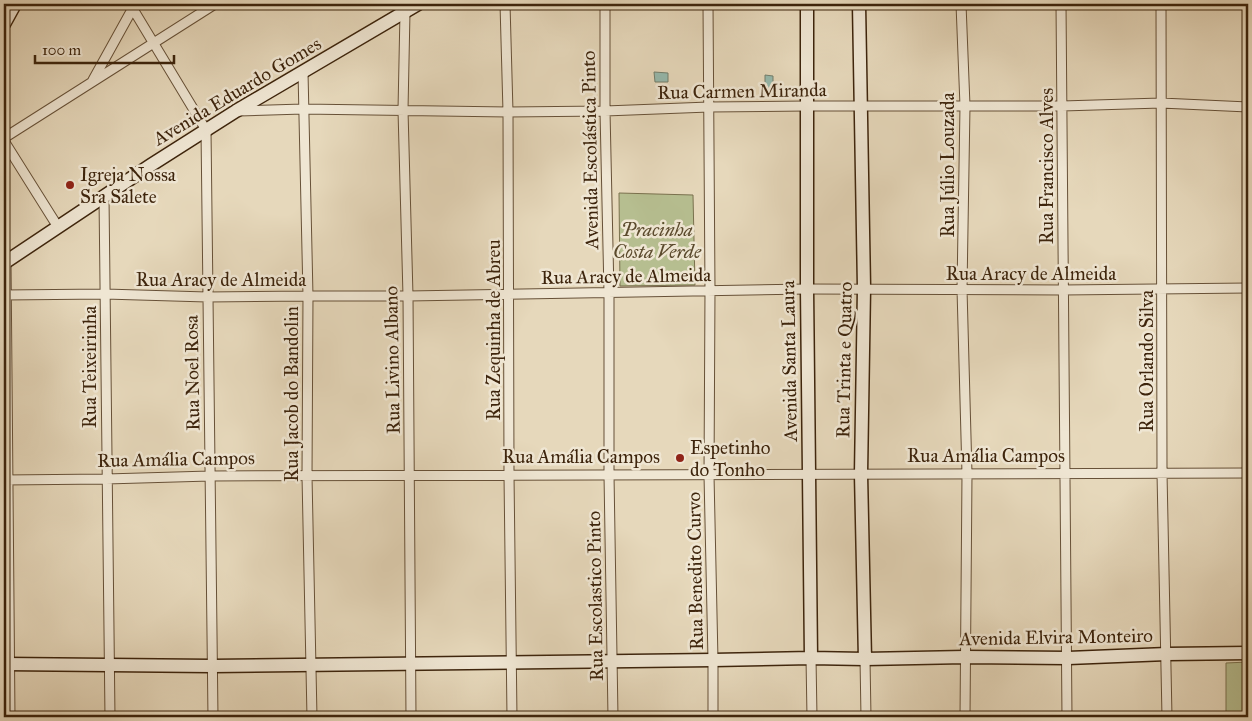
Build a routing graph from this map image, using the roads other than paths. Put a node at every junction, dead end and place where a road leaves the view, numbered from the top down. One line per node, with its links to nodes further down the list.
1 (15, 4): 14 (street)
2 (215, 4): 15 (street)
3 (418, 4): 13 (street, Avenida Eduardo Gomes)
4 (505, 4): 29 (street, Rua Zequinha de Abreu)
5 (605, 4): 27 (street, Avenida Escolástica Pinto)
6 (708, 4): 23 (street, Rua Benedito Curvo)
7 (807, 4): 19 (street, Avenida Santa Laura)
8 (859, 4): 20 (street, Rua Trinta e Quatro)
9 (961, 4): 21 (street, Rua Júlio Louzada)
10 (1061, 4): 22 (street, Rua Francisco Alves)
11 (1161, 4): 18 (street, Rua Orlando Silva)
12 (134, 6): 15 (street); 17 (street)
13 (402, 8): 16 (street, Avenida Eduardo Gomes); 26 (street, Rua Livino Albano)
14 (4, 24)
15 (154, 43): 17 (street); 30 (street)
16 (303, 72): 25 (street, Rua Jacob do Bandolin); 28 (street, Avenida Eduardo Gomes)
17 (92, 82): 31 (street)
18 (1161, 103): 22 (street, Rua Carmen Miranda); 24 (street, Rua Carmen Miranda); 39 (street, Rua Orlando Silva)
19 (807, 106): 20 (street, Rua Carmen Miranda); 23 (street, Rua Carmen Miranda); 37 (street, Avenida Santa Laura)
20 (860, 106): 21 (street, Rua Carmen Miranda); 35 (street, Rua Trinta e Quatro)
21 (965, 106): 22 (street, Rua Carmen Miranda); 38 (street, Rua Júlio Louzada)
22 (1062, 106): 41 (street, Rua Francisco Alves)
23 (709, 107): 27 (street, Rua Carmen Miranda); 40 (street, Rua Benedito Curvo)
24 (1248, 107)
25 (303, 109): 26 (street, Rua Carmen Miranda); 28 (street, Rua Carmen Miranda); 46 (street, Rua Jacob do Bandolin)
26 (403, 110): 29 (street, Rua Carmen Miranda); 47 (street, Rua Livino Albano)
27 (605, 110): 29 (street, Rua Carmen Miranda); 42 (street, Avenida Escolástica Pinto)
28 (236, 111): 30 (street, Avenida Eduardo Gomes)
29 (508, 112): 44 (street, Rua Zequinha de Abreu)
30 (206, 130): 32 (street, Avenida Eduardo Gomes); 48 (street, Rua Noel Rosa)
31 (4, 140): 33 (street)
32 (104, 197): 33 (street, Avenida Eduardo Gomes); 43 (street, Rua Teixeirinha)
33 (58, 227): 34 (street, Avenida Eduardo Gomes)
34 (5, 262): 45 (street)
35 (864, 288): 37 (street, Rua Aracy de Almeida); 38 (street, Rua Aracy de Almeida); 52 (street, Rua Trinta e Quatro)
36 (1248, 288): 39 (street, Rua Aracy de Almeida)
37 (807, 289): 40 (street, Rua Aracy de Almeida); 51 (street, Avenida Santa Laura)
38 (962, 289): 41 (street, Rua Aracy de Almeida); 53 (street, Rua Júlio Louzada)
39 (1162, 289): 41 (street, Rua Aracy de Almeida); 49 (street, Rua Orlando Silva)
40 (710, 290): 42 (street, Rua Aracy de Almeida); 57 (street, Rua Benedito Curvo)
41 (1063, 290): 54 (street, Rua Francisco Alves)
42 (609, 293): 44 (street, Rua Aracy de Almeida); 56 (street, Avenida Escolástica Pinto)
43 (105, 294): 45 (street, Rua Aracy de Almeida); 48 (street, Rua Aracy de Almeida); 61 (street, Rua Teixeirinha)
44 (509, 294): 47 (street, Rua Aracy de Almeida); 55 (street, Rua Zequinha de Abreu)
45 (5, 295): 62 (street)
46 (308, 296): 47 (street, Rua Aracy de Almeida); 48 (street, Rua Aracy de Almeida); 59 (street, Rua Jacob do Bandolin)
47 (408, 296): 60 (street, Rua Livino Albano)
48 (207, 297): 58 (street, Rua Noel Rosa)
49 (1162, 473): 50 (street, Rua Amália Campos); 54 (street, Rua Amália Campos); 64 (street, Rua Orlando Silva)
50 (1248, 473)
51 (809, 474): 52 (street, Rua Amália Campos); 57 (street, Rua Amália Campos); 66 (street, Avenida Santa Laura)
52 (861, 474): 53 (street, Rua Amália Campos); 68 (street, Rua Trinta e Quatro)
53 (966, 474): 54 (street, Rua Amália Campos); 65 (street, Rua Júlio Louzada)
54 (1064, 474): 67 (street, Rua Francisco Alves)
55 (509, 475): 56 (street, Rua Amália Campos); 60 (street, Rua Amália Campos); 71 (street, Rua Zequinha de Abreu)
56 (609, 475): 57 (street, Rua Amália Campos); 70 (street, Rua Escolastico Pinto)
57 (709, 475): 69 (street, Rua Benedito Curvo)
58 (210, 476): 59 (street, Rua Amália Campos); 61 (street, Rua Amália Campos); 76 (street, Rua Noel Rosa)
59 (307, 476): 60 (street, Rua Amália Campos); 74 (street, Rua Jacob do Bandolin)
60 (410, 476): 75 (street, Rua Livino Albano)
61 (106, 479): 62 (street, Rua Amália Campos); 73 (street, Rua Teixeirinha)
62 (6, 480): 72 (street)
63 (1248, 653): 64 (street, Avenida Elvira Monteiro)
64 (1167, 654): 67 (street, Avenida Elvira Monteiro); 89 (street, Rua Orlando Silva)
65 (965, 657): 67 (street, Avenida Elvira Monteiro); 68 (street, Avenida Elvira Monteiro); 87 (street, Rua Júlio Louzada)
66 (811, 658): 68 (street); 69 (street); 85 (street, Avenida Santa Laura)
67 (1068, 658): 88 (street, Rua Francisco Alves)
68 (865, 659): 86 (street, Rua Trinta e Quatro)
69 (713, 660): 70 (street); 84 (street, Rua Benedito Curvo)
70 (612, 661): 71 (street); 83 (street, Rua Escolastico Pinto)
71 (511, 662): 75 (street); 82 (street, Rua Zequinha de Abreu)
72 (6, 664): 73 (street); 77 (street)
73 (109, 664): 76 (street); 78 (street, Rua Teixeirinha)
74 (311, 664): 75 (street); 76 (street); 80 (street, Rua Jacob do Bandolin)
75 (410, 664): 81 (street, Rua Livino Albano)
76 (212, 666): 79 (street, Rua Noel Rosa)
77 (10, 717)
78 (110, 717)
79 (213, 717)
80 (312, 717)
81 (411, 717)
82 (512, 717)
83 (614, 717)
84 (713, 717)
85 (812, 717)
86 (866, 717)
87 (965, 717)
88 (1067, 717)
89 (1167, 717)

